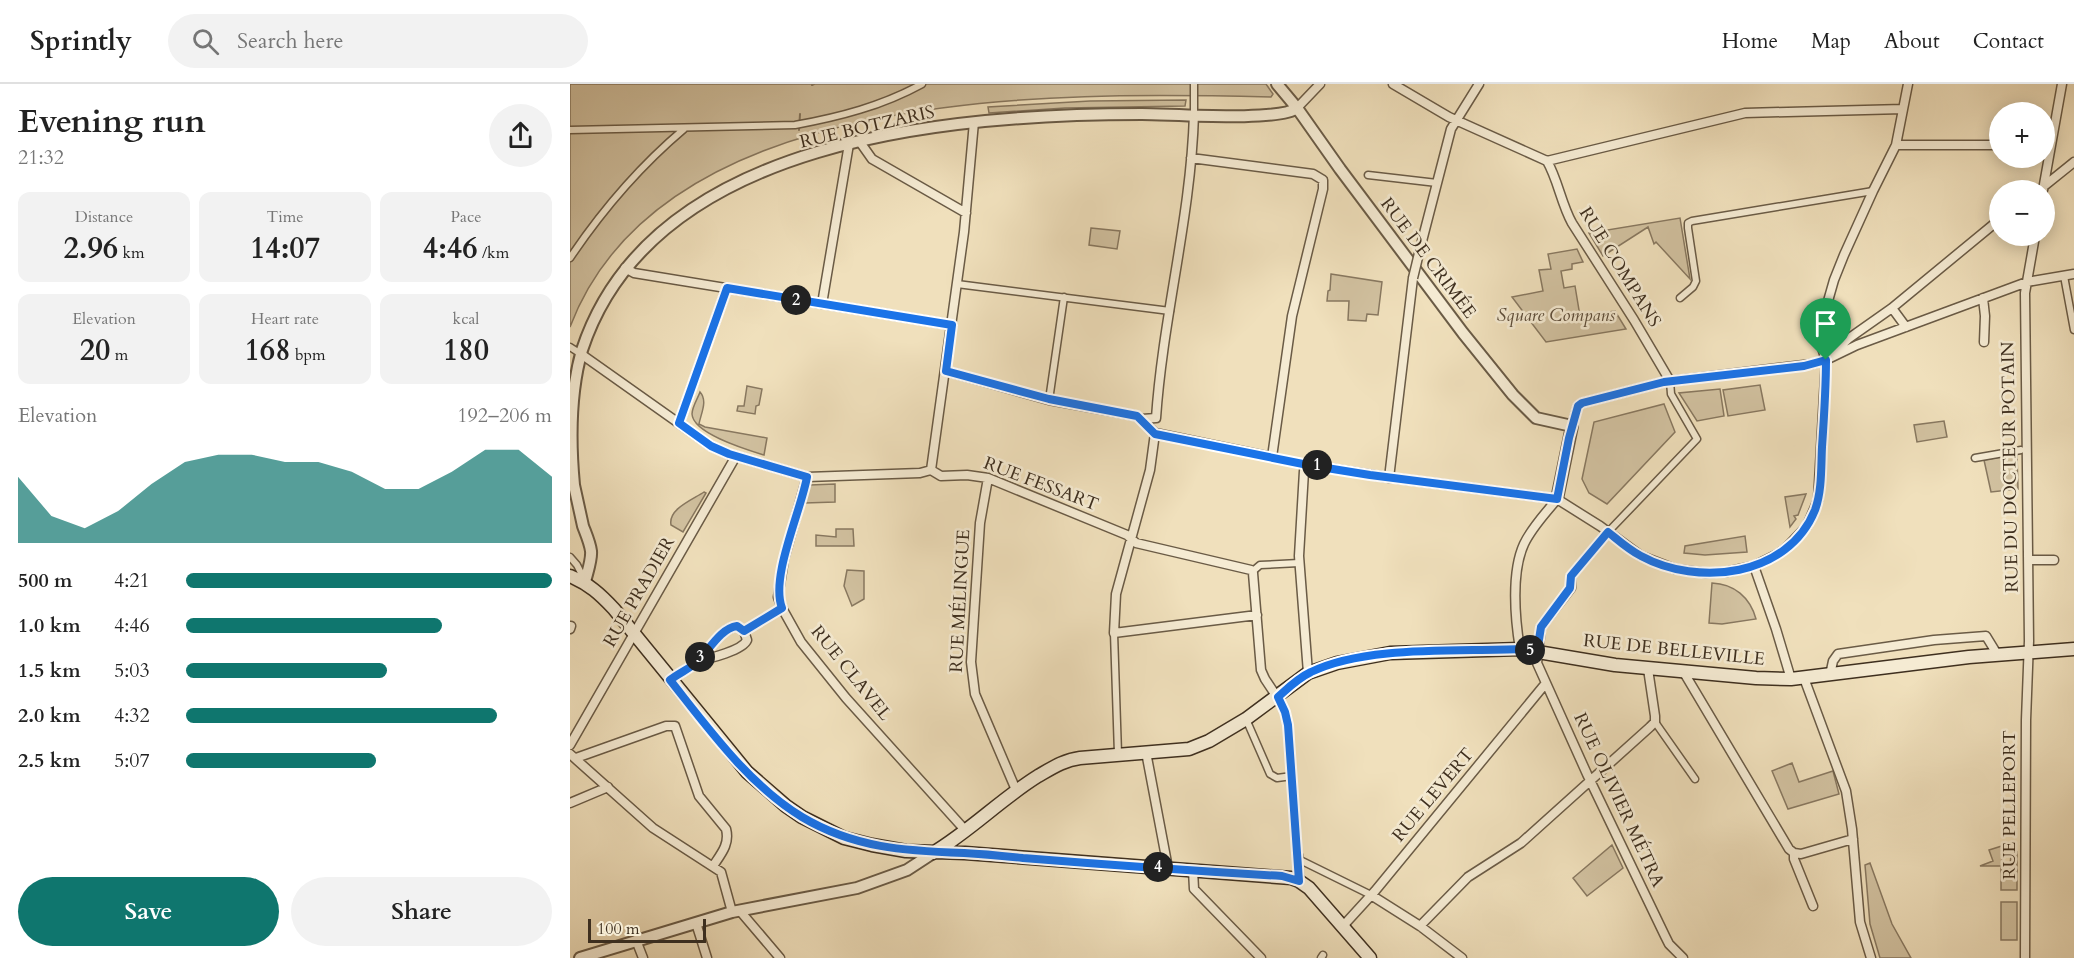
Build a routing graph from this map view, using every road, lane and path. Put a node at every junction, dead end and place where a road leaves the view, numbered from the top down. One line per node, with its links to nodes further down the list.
1 (922, 84): 15 (street)
2 (1194, 84): 11 (street)
3 (1277, 84): 9 (street, RUE DE CRIMÉE)
4 (1320, 84): 9 (street)
5 (1393, 84): 13 (street)
6 (1479, 84): 13 (street)
7 (1908, 84): 10 (street)
8 (2062, 84): 12 (street)
9 (1297, 108): 11 (street, RUE BOTZARIS); 56 (street, RUE DE CRIMÉE)
10 (1903, 109): 18 (street); 21 (street)
11 (1194, 114): 14 (street, RUE BOTZARIS); 20 (street)
12 (2055, 114)
13 (1456, 121): 21 (street); 25 (street)
14 (974, 122): 17 (street, RUE BOTZARIS); 27 (street)
15 (685, 128): 16 (street); 30 (street)
16 (570, 130)
17 (855, 143): 27 (street); 31 (street, RUE BOTZARIS); 40 (street)
18 (1896, 145): 19 (street); 26 (street)
19 (1989, 145)
20 (1191, 158): 42 (street); 60 (street)
21 (1547, 160): 51 (street, RUE COMPANS)
22 (2074, 162): 24 (street)
23 (1368, 175): 25 (street)
24 (2052, 180)
25 (1437, 183): 66 (street, bridge)
26 (1873, 191): 38 (street); 49 (street)
27 (966, 213): 35 (street)
28 (1989, 228): 41 (street)
29 (2033, 246): 34 (street, RUE DU DOCTEUR POTAIN)
30 (570, 258)
31 (625, 268): 36 (street); 48 (street, RUE BOTZARIS)
32 (2074, 274): 33 (street)
33 (2064, 276): 34 (street); 45 (street)
34 (2027, 282): 39 (street); 71 (street, RUE DU DOCTEUR POTAIN)
35 (957, 284): 37 (street); 43 (street)
36 (727, 288): 40 (street); 55 (street)
37 (1064, 297): 42 (street); 52 (street)
38 (1680, 298)
39 (1983, 298): 44 (street); 46 (street)
40 (822, 304): 43 (street)
41 (1892, 308): 44 (street); 49 (street)
42 (1170, 311): 53 (street)
43 (952, 325): 50 (street)
44 (1906, 327): 49 (street)
45 (2074, 330)
46 (1984, 342)
47 (570, 348): 48 (street)
48 (580, 354): 55 (street, RUE FESSART); 77 (street, RUE BOTZARIS)
49 (1826, 360): 51 (street); 74 (street)
50 (946, 371): 52 (street); 63 (street)
51 (1670, 381): 56 (street); 68 (street)
52 (1049, 399): 54 (street)
53 (1156, 418): 54 (street); 57 (street)
54 (1142, 419): 57 (street)
55 (679, 423): 59 (street, RUE FESSART)
56 (1572, 426): 67 (street)
57 (1155, 434): 60 (street); 69 (street)
58 (2021, 450): 61 (street)
59 (736, 456): 64 (street, RUE FESSART); 82 (street, RUE PRADIER)
60 (1272, 457): 62 (street)
61 (1975, 458)
62 (1308, 465): 66 (street); 73 (street)
63 (931, 471): 64 (street, RUE FESSART); 65 (street, RUE FESSART)
64 (807, 477): 78 (street, RUE CLAVEL)
65 (988, 478): 69 (street, RUE FESSART); 108 (street, RUE MÉLINGUE)
66 (1389, 478): 67 (street)
67 (1557, 499): 68 (street); 83 (street)
68 (1608, 532): 74 (street); 86 (street)
69 (1131, 539): 75 (street, RUE FESSART); 81 (street)
70 (570, 557): 77 (street)
71 (2028, 560): 72 (street); 85 (street, RUE DU DOCTEUR POTAIN)
72 (2054, 560)
73 (1299, 563): 75 (street, RUE FESSART); 91 (street)
74 (1754, 566): 94 (street)
75 (1253, 571): 79 (street)
76 (570, 576): 77 (main road)
77 (585, 582): 82 (main road)
78 (782, 608): 80 (street); 110 (street, RUE CLAVEL)
79 (1257, 615): 81 (street); 97 (street)
80 (744, 631): 88 (street); 88 (street)
81 (1114, 633): 102 (street)
82 (634, 634): 95 (main road); 100 (street, RUE PRADIER)
83 (1520, 649): 86 (main road, RUE DE BELLEVILLE); 91 (main road, RUE DE BELLEVILLE)
84 (2074, 649): 85 (main road, RUE DE BELLEVILLE)
85 (2028, 651): 87 (main road, RUE DE BELLEVILLE); 135 (street, RUE PELLEPORT)
86 (1537, 652): 89 (main road, RUE DE BELLEVILLE); 96 (street, RUE OLIVIER MÉTRA)
87 (1997, 654): 92 (main road, RUE DE BELLEVILLE); 92 (street)
88 (698, 660): 95 (street)
89 (1648, 669): 90 (main road, RUE DE BELLEVILLE); 99 (street)
90 (1683, 671): 94 (main road, RUE DE BELLEVILLE); 113 (street)
91 (1308, 673): 97 (main road, RUE DE BELLEVILLE)
92 (1830, 675): 93 (main road, RUE DE BELLEVILLE)
93 (1804, 678): 94 (main road, RUE DE BELLEVILLE); 111 (street)
94 (1791, 679)
95 (670, 680): 112 (main road)
96 (1546, 683): 106 (street, RUE OLIVIER MÉTRA); 119 (street, RUE LEVERT)
97 (1278, 697): 98 (main road, RUE DE BELLEVILLE); 104 (street)
98 (1245, 719): 101 (main road, RUE DE BELLEVILLE); 104 (street)
99 (1655, 722): 105 (street); 106 (street)
100 (570, 745)
101 (1146, 752): 102 (main road, RUE DE BELLEVILLE); 116 (street)
102 (1118, 754): 108 (main road, RUE DE BELLEVILLE)
103 (573, 756): 107 (street); 115 (street)
104 (1292, 777): 114 (street)
105 (1695, 779)
106 (1591, 782): 124 (street); 133 (street, RUE OLIVIER MÉTRA)
107 (608, 787): 109 (street); 115 (street)
108 (1016, 790): 110 (main road, RUE DE BELLEVILLE)
109 (570, 803)
110 (965, 830): 112 (main road, RUE DE BELLEVILLE)
111 (1853, 839): 113 (street); 134 (street)
112 (933, 853): 116 (main road); 121 (street, RUE DE BELLEVILLE)
113 (1794, 853): 120 (street)
114 (1298, 857): 118 (street); 119 (street)
115 (713, 866): 121 (street)
116 (1168, 868): 117 (main road)
117 (1193, 870): 118 (main road); 130 (street)
118 (1299, 881): 123 (main road)
119 (1371, 895): 123 (street, RUE LEVERT); 124 (street)
120 (1813, 906)
121 (736, 912): 122 (street, RUE DE BELLEVILLE); 129 (street)
122 (696, 923): 125 (street, RUE DE BELLEVILLE); 128 (street)
123 (1343, 926): 131 (main road)
124 (1420, 926): 132 (street)
125 (636, 940): 126 (street, RUE DE BELLEVILLE); 127 (street)
126 (580, 958)
127 (643, 958)
128 (706, 958)
129 (780, 958)
130 (1261, 958)
131 (1370, 958)
132 (1462, 958)
133 (1683, 958)
134 (1871, 958)
135 (2025, 958)

